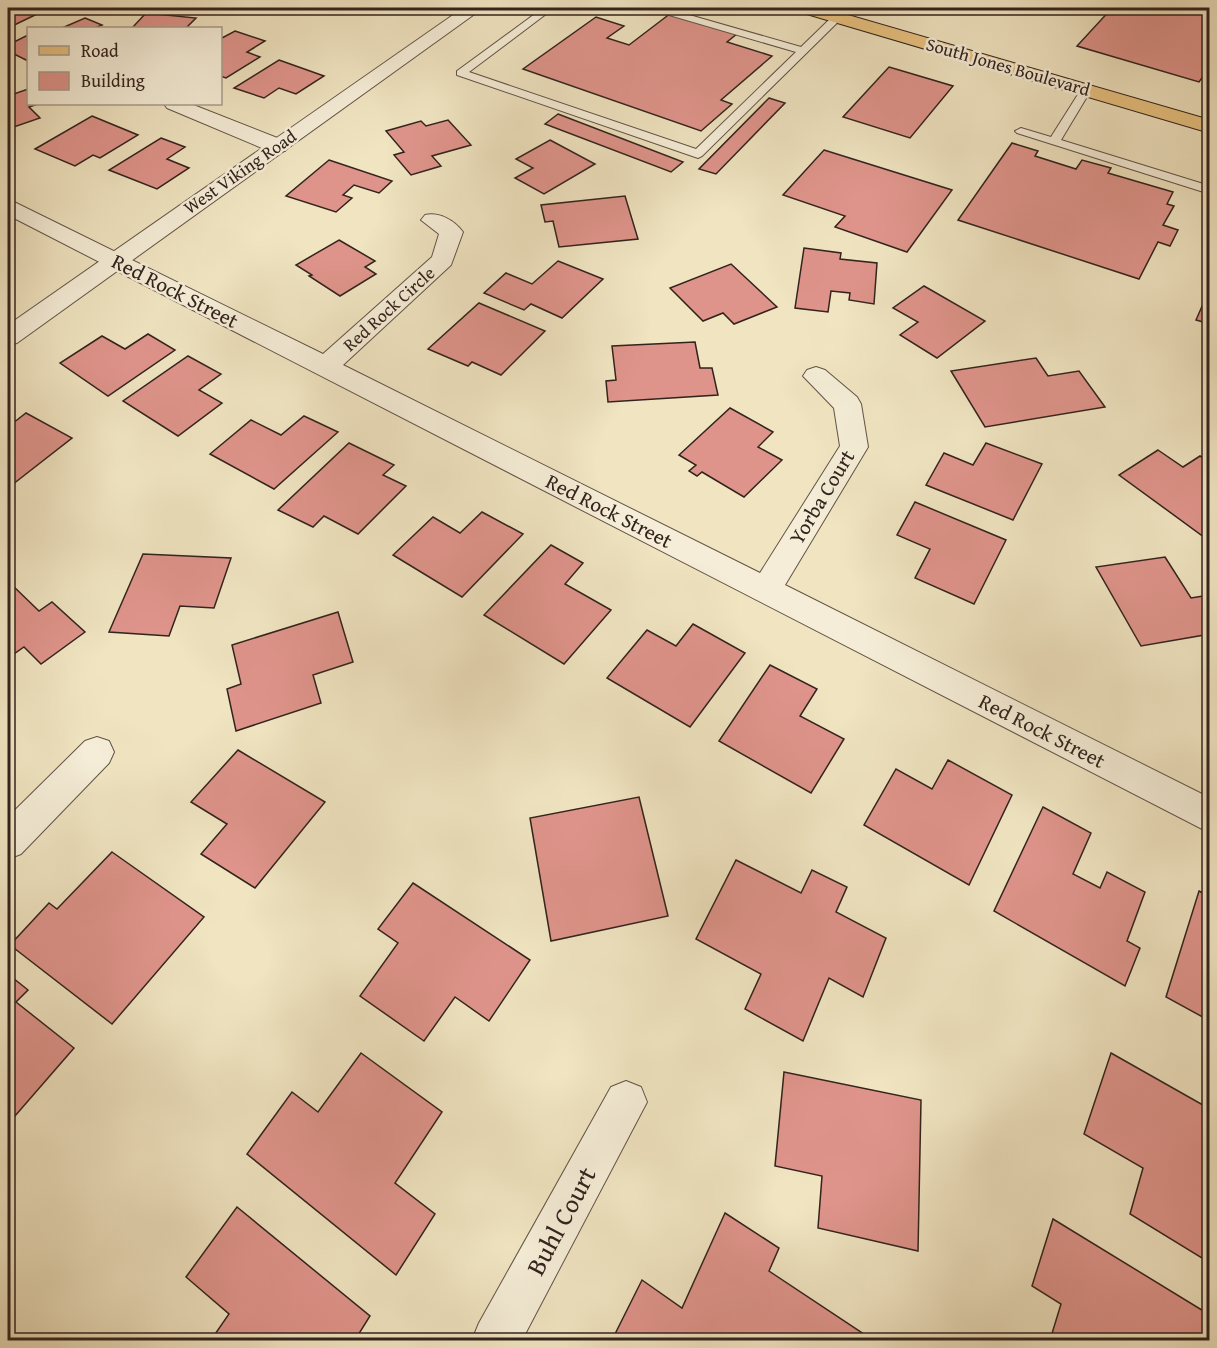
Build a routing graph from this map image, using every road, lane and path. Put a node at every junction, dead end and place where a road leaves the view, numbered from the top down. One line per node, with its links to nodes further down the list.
1 (474, 8): 12 (street, West Viking Road)
2 (549, 8): 6 (lane)
3 (656, 8): 6 (lane)
4 (806, 8): 5 (main road, South Jones Boulevard)
5 (838, 17): 6 (lane); 7 (main road, South Jones Boulevard)
6 (802, 51)
7 (1086, 90): 9 (main road, South Jones Boulevard); 11 (lane)
8 (176, 105): 12 (street)
9 (1209, 127)
10 (1021, 131): 11 (lane)
11 (1054, 141): 13 (lane)
12 (277, 146): 16 (street, West Viking Road)
13 (1209, 190)
14 (8, 206): 16 (street, Red Rock Street)
15 (433, 220): 18 (street, Red Rock Circle)
16 (115, 261): 17 (street, West Viking Road); 18 (street, Red Rock Street)
17 (8, 337)
18 (325, 367): 20 (street, Red Rock Street)
19 (816, 376): 20 (street, Yorba Court)
20 (765, 591): 22 (street, Red Rock Street)
21 (97, 752): 23 (street)
22 (1209, 816)
23 (8, 842)
24 (626, 1102): 25 (street, Buhl Court)
25 (496, 1341)

